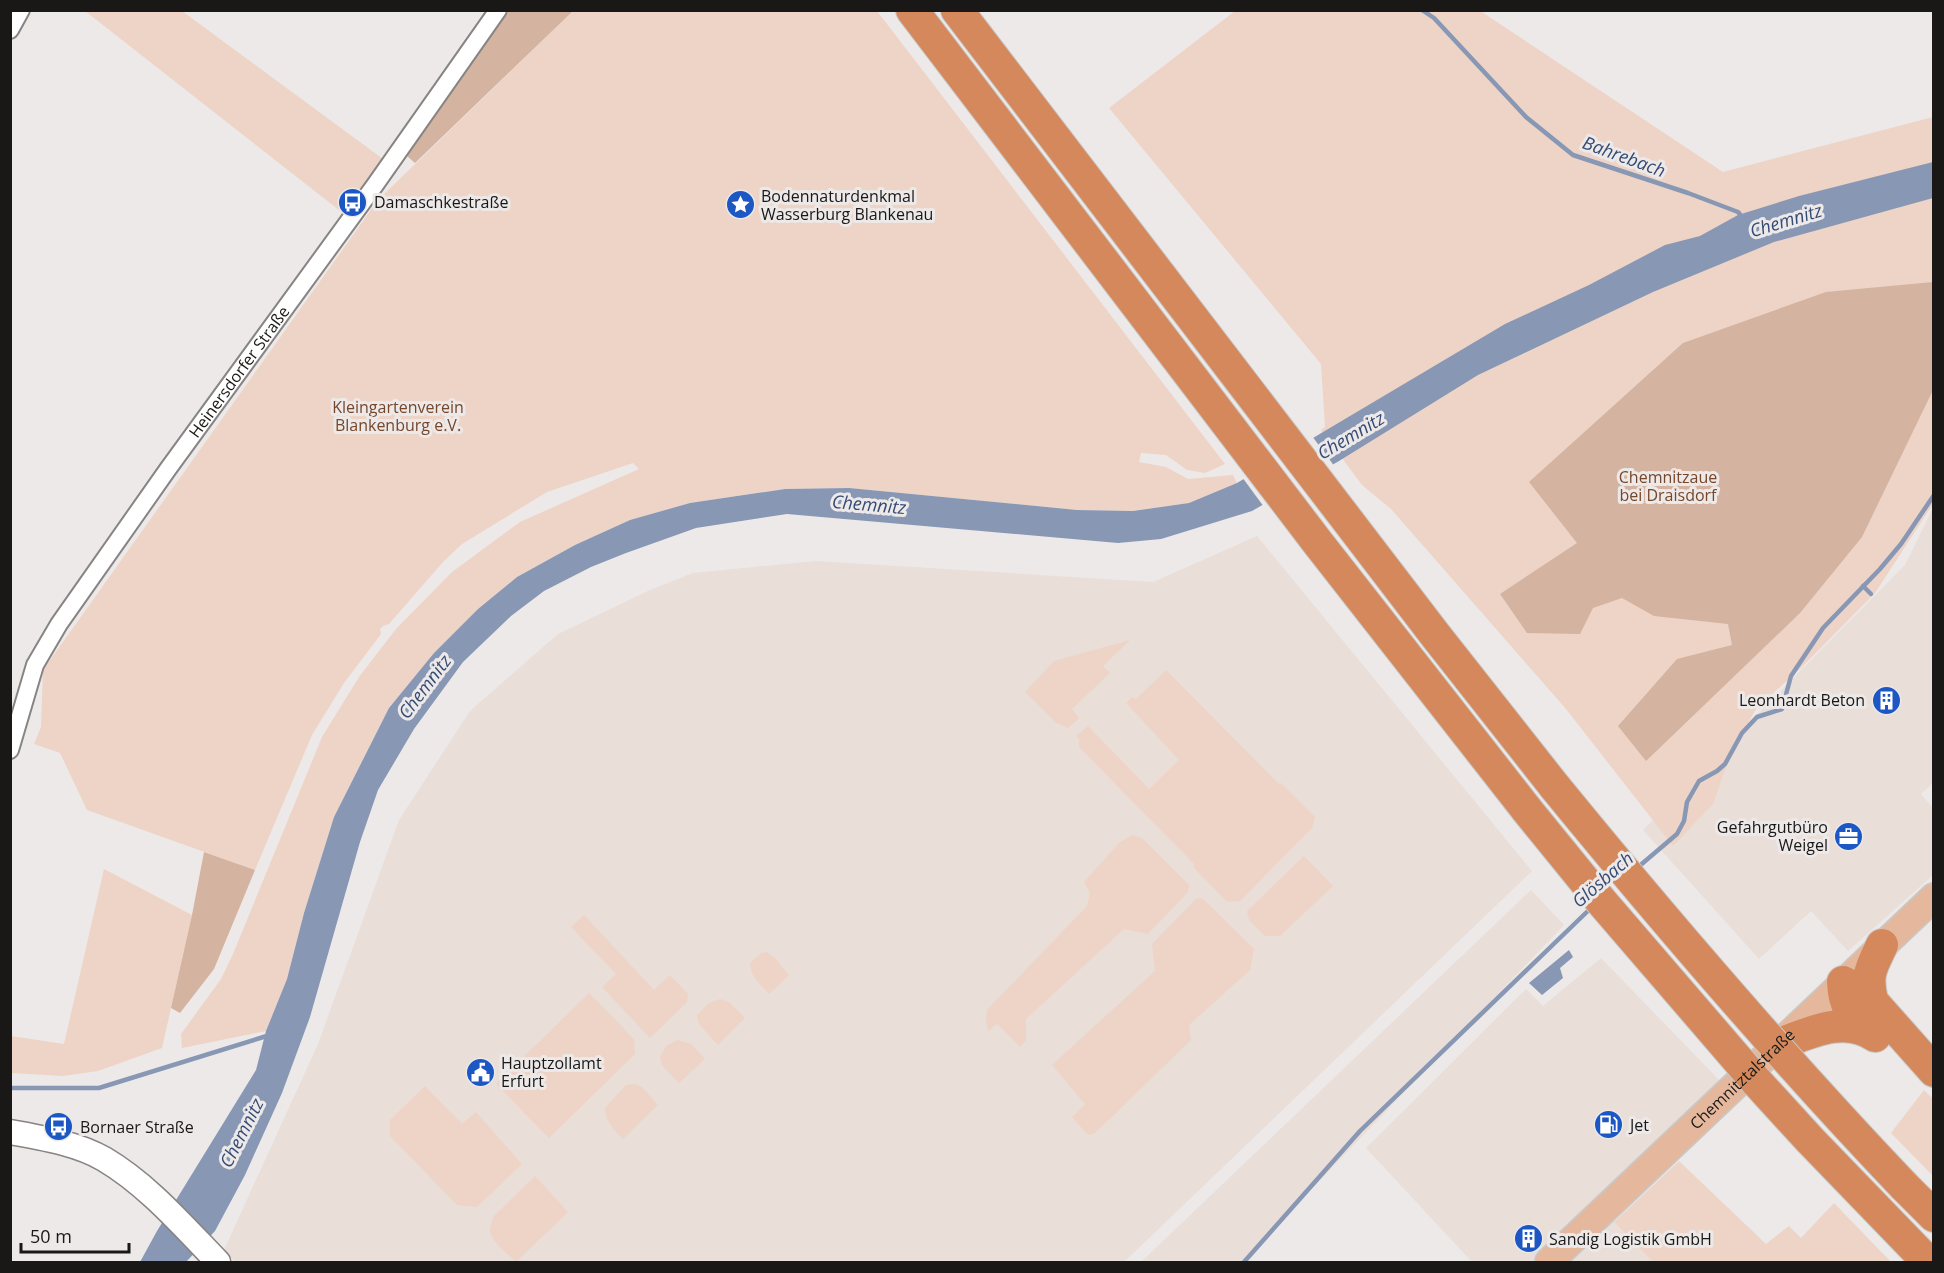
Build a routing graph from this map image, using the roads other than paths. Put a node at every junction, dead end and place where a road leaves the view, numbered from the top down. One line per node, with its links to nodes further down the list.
1 (21, 10): 5 (street)
2 (498, 10): 6 (street, Heinersdorfer Straße)
3 (912, 10): 20 (highway, bridge)
4 (957, 10): 16 (highway, bridge)
5 (10, 30)
6 (10, 750)
7 (1934, 897): 8 (main road, Chemnitztalstraße)
8 (1882, 945): 9 (main road, Chemnitztalstraße); 10 (highway)
9 (1843, 982): 10 (highway); 11 (highway); 12 (main road, Chemnitztalstraße)
10 (1872, 1000): 13 (highway)
11 (1870, 1032): 12 (highway); 14 (highway)
12 (1777, 1046): 19 (main road, Chemnitztalstraße)
13 (1934, 1071)
14 (1934, 1086)
15 (10, 1132): 18 (main road)
16 (1911, 1185): 17 (highway)
17 (1934, 1216)
18 (217, 1262)
19 (1549, 1263)
20 (1928, 1263)

